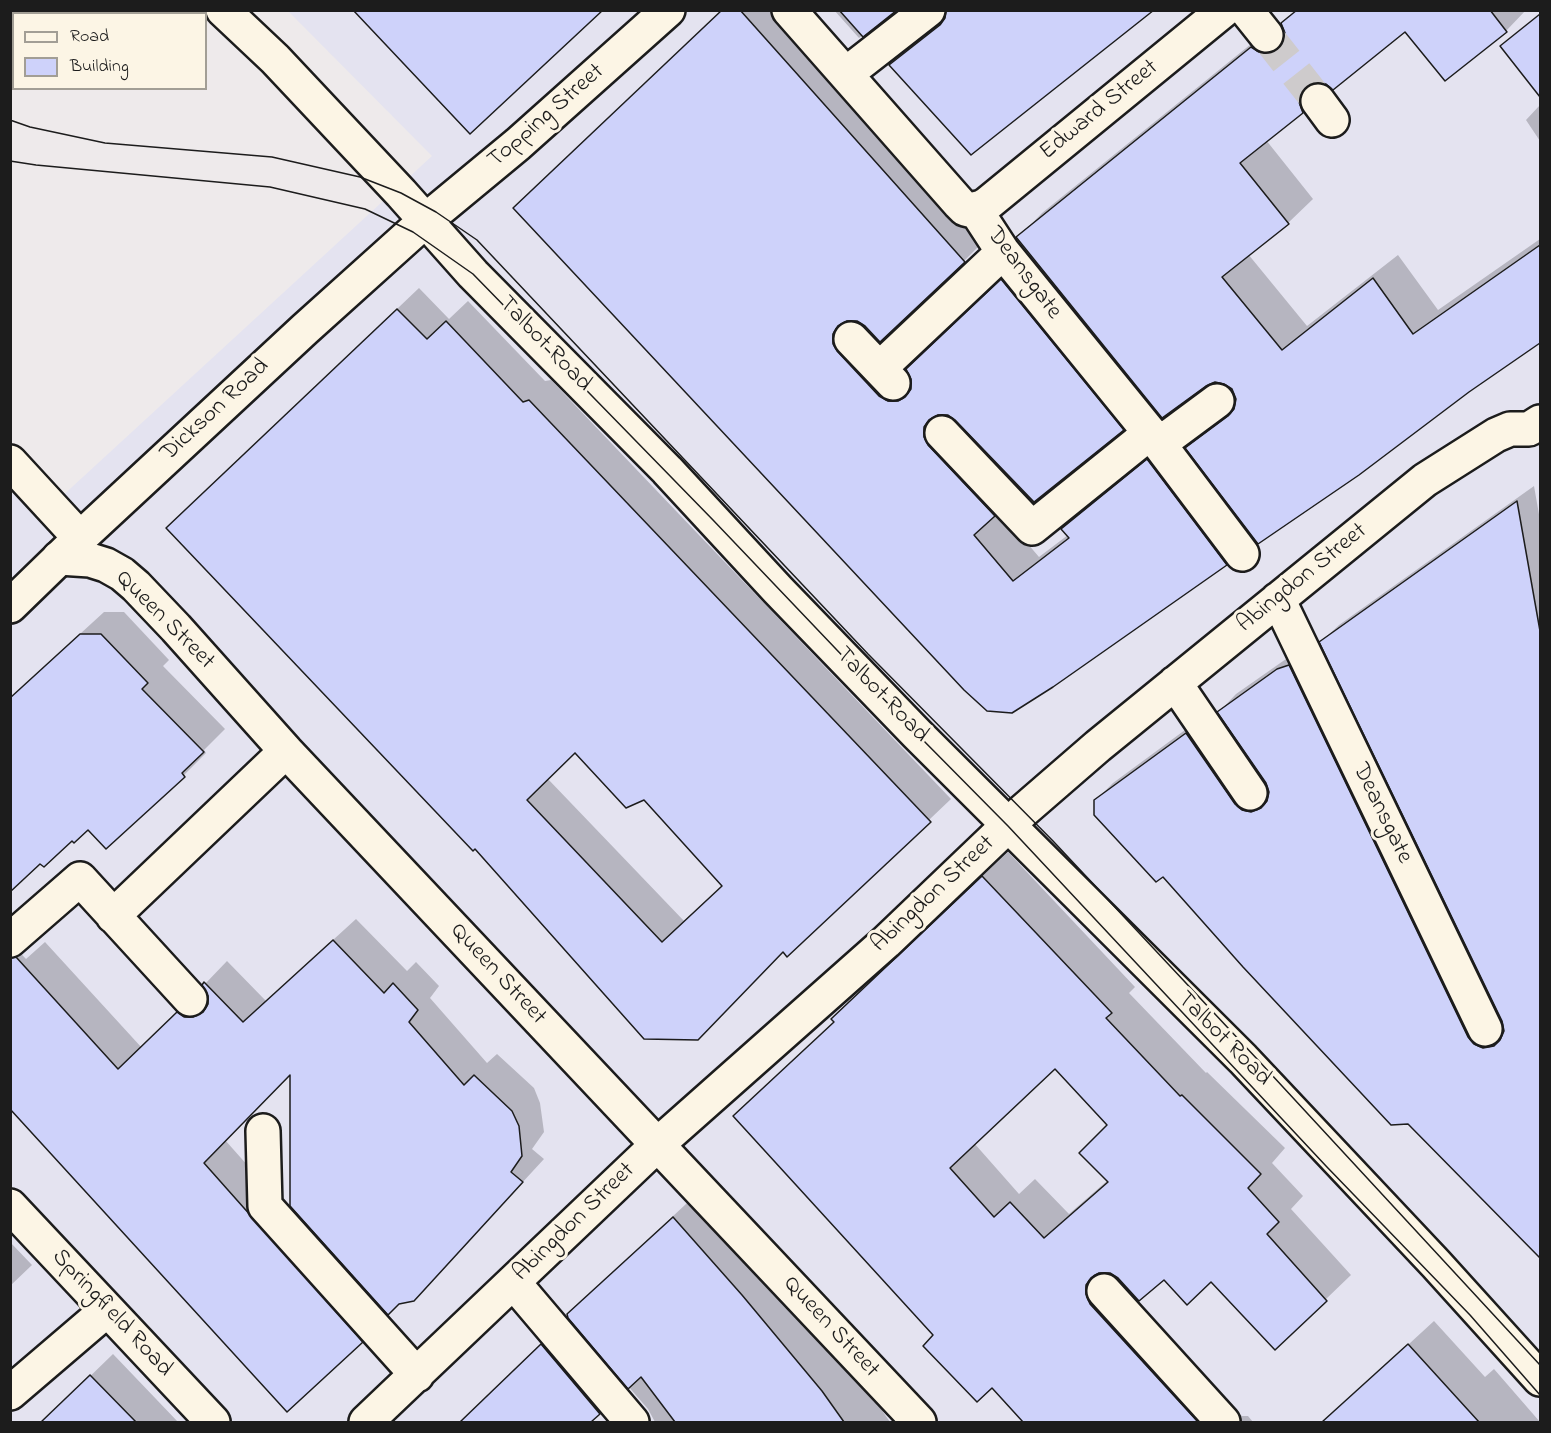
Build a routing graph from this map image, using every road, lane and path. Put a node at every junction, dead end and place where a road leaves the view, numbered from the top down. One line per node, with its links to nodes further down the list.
1 (223, 10): 10 (street, Talbot Road)
2 (668, 10): 10 (street, Topping Street)
3 (789, 10): 8 (street, Deansgate)
4 (928, 10): 8 (street)
5 (1224, 10): 9 (street, Edward Street)
6 (1246, 10): 7 (street)
7 (1266, 35)
8 (846, 74): 9 (street, Deansgate)
9 (975, 209): 11 (street, Deansgate)
10 (425, 221): 18 (street, Dickson Road); 25 (street, Talbot Road)
11 (1003, 252): 12 (street); 16 (street, Deansgate)
12 (851, 339)
13 (1217, 401): 16 (street)
14 (1537, 429): 20 (street, Abingdon Street)
15 (942, 433): 16 (street)
16 (1155, 438): 19 (street, Deansgate)
17 (10, 462): 18 (street)
18 (69, 548): 21 (street, Dickson Road); 23 (street, Queen Street)
19 (1242, 554)
20 (1278, 598): 22 (street, Abingdon Street); 29 (street, Deansgate)
21 (10, 606)
22 (1175, 683): 24 (street); 25 (street, Abingdon Street)
23 (286, 751): 26 (street); 31 (street, Queen Street)
24 (1250, 793)
25 (1008, 826): 31 (street, Abingdon Street); 37 (street, Talbot Road)
26 (113, 916): 27 (street); 28 (street)
27 (10, 940)
28 (190, 999)
29 (1485, 1029)
30 (263, 1131): 36 (street)
31 (657, 1145): 33 (street, Abingdon Street); 42 (street, Queen Street)
32 (10, 1206): 35 (street, Springfield Road)
33 (514, 1283): 36 (street, Abingdon Street); 41 (street)
34 (1104, 1291): 43 (street)
35 (107, 1310): 38 (street); 39 (street, Springfield Road)
36 (417, 1375): 40 (street, Abingdon Street)
37 (1540, 1379)
38 (10, 1393)
39 (213, 1422)
40 (366, 1422)
41 (632, 1422)
42 (919, 1422)
43 (1223, 1422)

